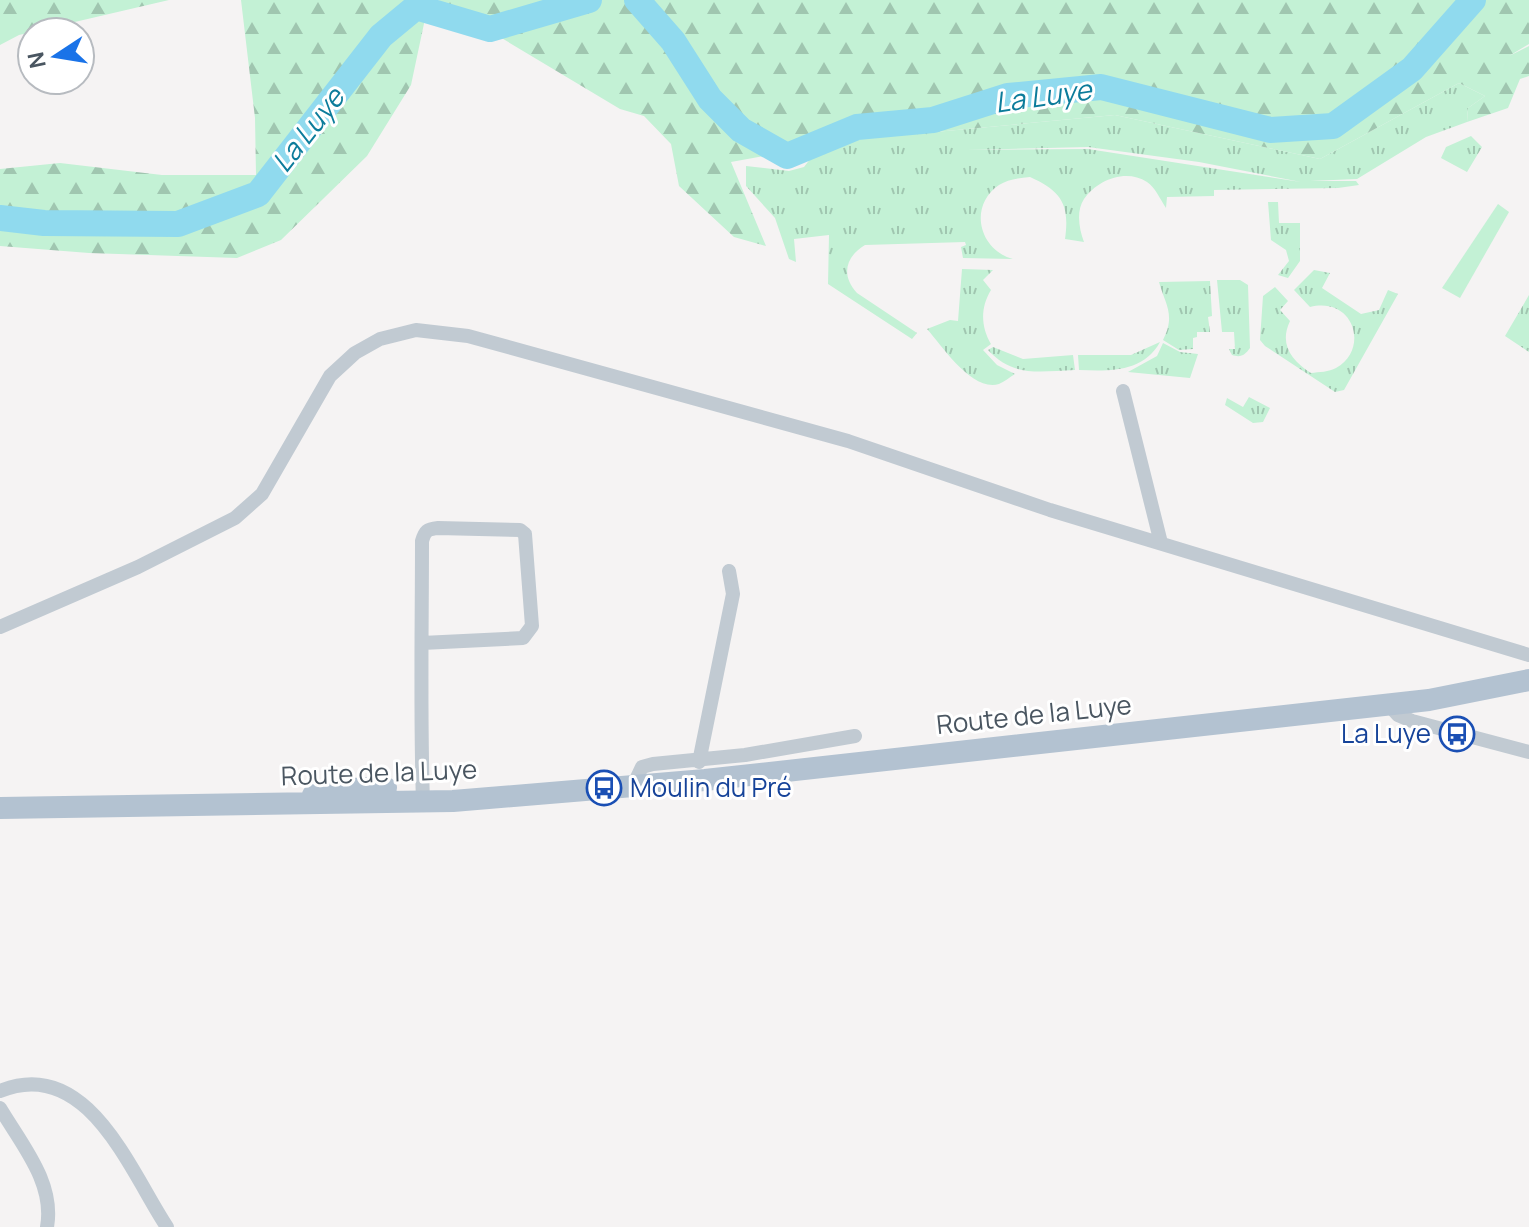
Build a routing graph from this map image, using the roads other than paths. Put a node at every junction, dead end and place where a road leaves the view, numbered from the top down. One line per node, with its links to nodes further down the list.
1 (1123, 391): 2 (street)
2 (1161, 543): 4 (street); 6 (street)
3 (729, 571): 11 (street)
4 (0, 627)
5 (422, 643): 5 (street); 13 (street)
6 (1529, 655)
7 (1529, 680): 8 (main road, Route de la Luye)
8 (1388, 704): 10 (street); 12 (main road, Route de la Luye)
9 (855, 736): 11 (street)
10 (1529, 752)
11 (699, 762): 12 (street)
12 (633, 786): 13 (main road, Route de la Luye)
13 (422, 795): 14 (main road, Route de la Luye)
14 (0, 808)
15 (0, 1091): 18 (street)
16 (0, 1108): 17 (street)
17 (47, 1227)
18 (167, 1227)

